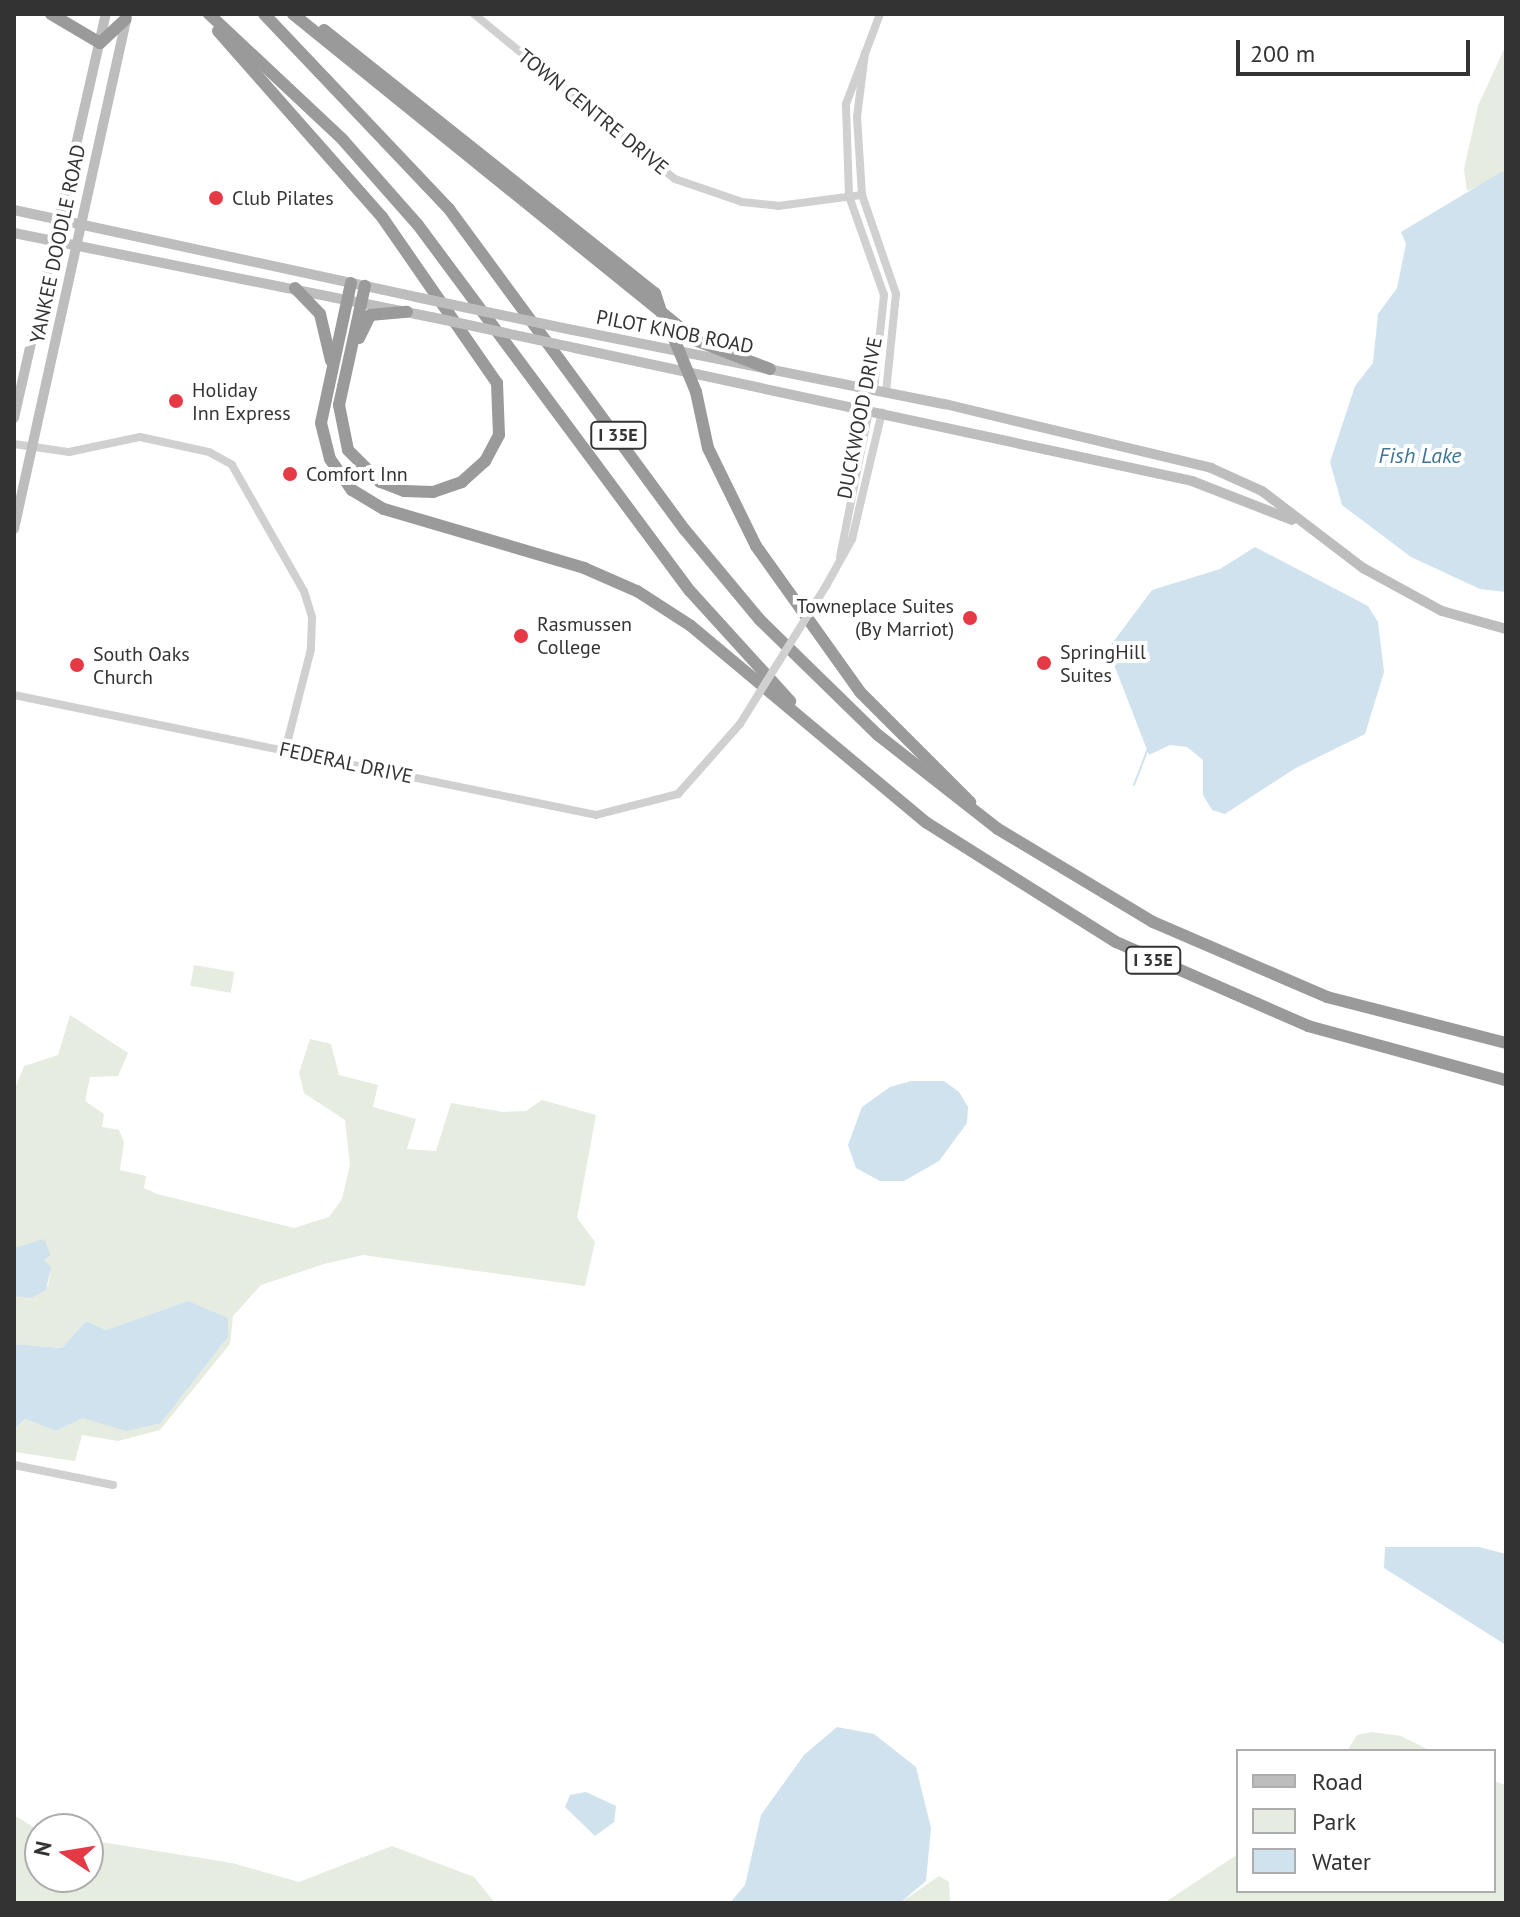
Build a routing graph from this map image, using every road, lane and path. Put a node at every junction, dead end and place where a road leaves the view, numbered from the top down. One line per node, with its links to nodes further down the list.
1 (51, 14): 11 (highway)
2 (106, 14): 11 (main road, YANKEE DOODLE ROAD)
3 (202, 14): 29 (highway)
4 (209, 14): 46 (highway, I 35E)
5 (264, 14): 48 (highway, I 35E)
6 (293, 14): 27 (highway)
7 (301, 14): 27 (highway)
8 (474, 14): 14 (street, TOWN CENTRE DRIVE)
9 (880, 14): 12 (street, DUCKWOOD DRIVE)
10 (127, 16): 11 (highway); 17 (main road, YANKEE DOODLE ROAD)
11 (100, 43): 16 (main road, YANKEE DOODLE ROAD)
12 (865, 48): 13 (street, DUCKWOOD DRIVE); 14 (street, DUCKWOOD DRIVE)
13 (862, 195): 14 (street, TOWN CENTRE DRIVE); 34 (street, DUCKWOOD DRIVE)
14 (849, 196): 33 (street, DUCKWOOD DRIVE)
15 (14, 210): 16 (main road, PILOT KNOB ROAD)
16 (56, 219): 17 (main road, PILOT KNOB ROAD); 19 (main road, YANKEE DOODLE ROAD)
17 (81, 225): 20 (main road, YANKEE DOODLE ROAD); 21 (main road, PILOT KNOB ROAD)
18 (14, 233): 19 (main road, PILOT KNOB ROAD)
19 (50, 241): 20 (main road, PILOT KNOB ROAD); 37 (main road, YANKEE DOODLE ROAD)
20 (76, 245): 23 (main road, PILOT KNOB ROAD); 39 (main road, YANKEE DOODLE ROAD)
21 (351, 283): 22 (main road, PILOT KNOB ROAD); 24 (highway)
22 (365, 286): 25 (highway); 28 (main road, PILOT KNOB ROAD, bridge)
23 (295, 288): 24 (main road, PILOT KNOB ROAD); 30 (highway)
24 (347, 299): 25 (main road, PILOT KNOB ROAD); 30 (highway)
25 (362, 302): 26 (main road, PILOT KNOB ROAD); 29 (highway)
26 (407, 312): 29 (highway); 32 (main road, PILOT KNOB ROAD, bridge)
27 (664, 316): 28 (highway); 31 (highway)
28 (682, 354): 31 (main road, PILOT KNOB ROAD); 32 (highway)
29 (350, 355)
30 (332, 369): 46 (highway)
31 (770, 369): 33 (main road, PILOT KNOB ROAD)
32 (689, 373): 35 (main road, PILOT KNOB ROAD); 48 (highway)
33 (874, 390): 34 (main road, PILOT KNOB ROAD); 35 (main road, DUCKWOOD DRIVE)
34 (886, 392): 36 (main road, DUCKWOOD DRIVE); 41 (main road, PILOT KNOB ROAD)
35 (869, 410): 36 (main road, PILOT KNOB ROAD); 42 (street, DUCKWOOD DRIVE)
36 (882, 412): 41 (main road, PILOT KNOB ROAD); 42 (street, DUCKWOOD DRIVE)
37 (14, 418)
38 (14, 444): 39 (street)
39 (32, 448): 40 (main road, YANKEE DOODLE ROAD); 45 (street)
40 (14, 529)
41 (1312, 530): 43 (main road, PILOT KNOB ROAD)
42 (840, 557): 47 (street, DUCKWOOD DRIVE, bridge)
43 (1506, 629)
44 (14, 695): 45 (street, FEDERAL DRIVE)
45 (285, 751): 47 (street, FEDERAL DRIVE)
46 (844, 753): 50 (highway, I 35E)
47 (678, 794)
48 (998, 829): 49 (highway, I 35E)
49 (1506, 1043)
50 (1506, 1080)
51 (14, 1465): 52 (street)
52 (113, 1485)

